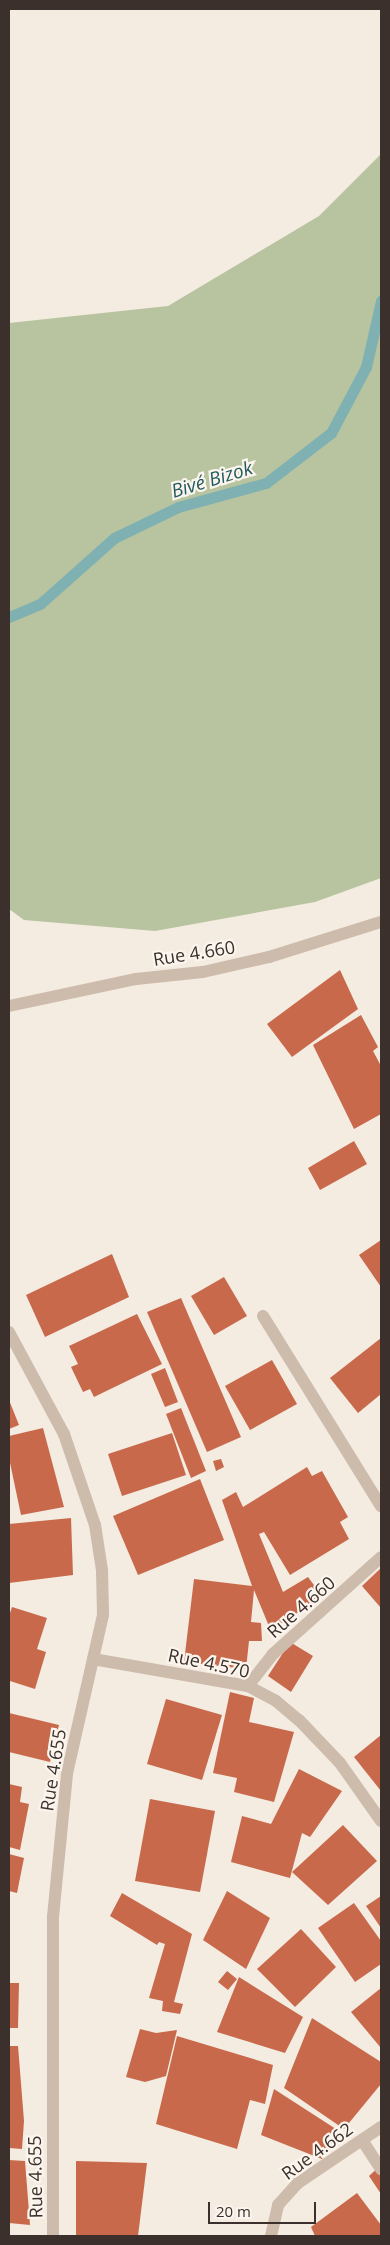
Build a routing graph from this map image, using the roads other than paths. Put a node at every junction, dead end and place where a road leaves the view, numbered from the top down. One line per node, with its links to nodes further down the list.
1 (381, 922): 2 (street, Rue 4.660)
2 (9, 1006)
3 (263, 1316): 5 (street)
4 (9, 1332): 7 (street, Rue 4.655)
5 (381, 1506)
6 (381, 1557): 8 (street, Rue 4.660)
7 (93, 1658): 8 (street, Rue 4.570); 13 (street, Rue 4.655)
8 (248, 1686): 9 (street, Rue 4.570)
9 (381, 1821)
10 (381, 2127): 11 (street, Rue 4.662)
11 (362, 2140): 12 (street); 14 (street, Rue 4.662)
12 (381, 2169)
13 (54, 2236)
14 (271, 2236)

